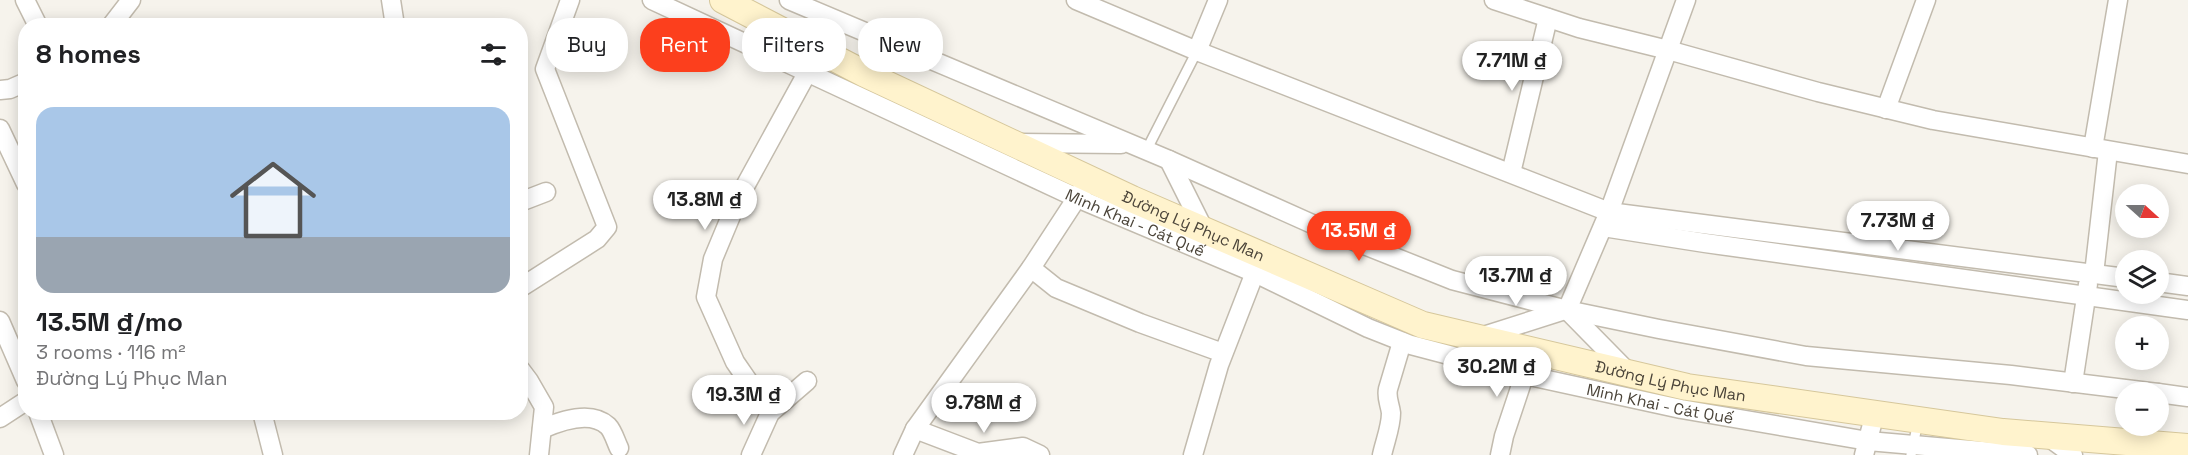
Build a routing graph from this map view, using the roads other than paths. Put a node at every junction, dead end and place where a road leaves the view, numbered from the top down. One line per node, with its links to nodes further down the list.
1 (25, 0): 14 (street)
2 (132, 0): 15 (street)
3 (391, 0): 16 (street)
4 (570, 0): 44 (street)
5 (652, 0): 22 (street, Minh Khai - Cát Quế)
6 (723, 0): 17 (main road, Đường Lý Phục Man)
7 (789, 0): 28 (street)
8 (1076, 0): 20 (street)
9 (1218, 0): 20 (street)
10 (1494, 0): 18 (street)
11 (1686, 0): 19 (street)
12 (1926, 0): 25 (street)
13 (2118, 0): 29 (street)
14 (34, 18)
15 (121, 18)
16 (394, 18)
17 (758, 18)
18 (1548, 18): 19 (street); 34 (street)
19 (1668, 50): 25 (street); 38 (street)
20 (1197, 51): 30 (lane); 34 (street)
21 (846, 64): 27 (main road, Đường Lý Phục Man)
22 (807, 74): 35 (street, Minh Khai - Cát Quế); 64 (street)
23 (18, 86): 24 (street)
24 (0, 90)
25 (1886, 109): 29 (street)
26 (0, 129): 33 (street)
27 (1013, 143): 28 (street); 35 (main road, Đường Lý Phục Man)
28 (1129, 144): 30 (street)
29 (2100, 150): 32 (street); 42 (street)
30 (1146, 151): 31 (street)
31 (1169, 160): 39 (street); 48 (street)
32 (2188, 164)
33 (18, 167)
34 (1511, 173): 38 (street)
35 (1083, 189): 39 (main road, Đường Lý Phục Man); 40 (street, Minh Khai - Cát Quế); 41 (street)
36 (546, 192): 37 (street)
37 (528, 199)
38 (1606, 219): 42 (street); 47 (street); 48 (street)
39 (1204, 230): 40 (main road, Đường Lý Phục Man)
40 (1258, 264): 51 (main road, Đường Lý Phục Man); 52 (street, Minh Khai - Cát Quế); 53 (street)
41 (1031, 268): 53 (street); 71 (street)
42 (2092, 274): 43 (street); 47 (street)
43 (2115, 277)
44 (528, 283)
45 (2169, 283): 46 (street)
46 (2188, 286)
47 (2086, 295): 49 (street); 59 (street)
48 (1567, 310): 51 (street); 56 (street); 59 (street)
49 (2188, 310)
50 (0, 321): 54 (street)
51 (1476, 338): 55 (main road, Đường Lý Phục Man)
52 (1402, 342): 55 (street, Minh Khai - Cát Quế); 85 (street)
53 (1223, 353): 84 (street)
54 (18, 363)
55 (1529, 363): 56 (main road, Đường Lý Phục Man); 75 (street, Minh Khai - Cát Quế); 86 (street)
56 (1629, 373): 65 (main road, Đường Lý Phục Man)
57 (528, 380): 70 (street)
58 (807, 381): 64 (street)
59 (2073, 383): 60 (street)
60 (2115, 388)
61 (2169, 394): 62 (street)
62 (2188, 397)
63 (18, 406): 66 (street)
64 (770, 413): 81 (street)
65 (1875, 413): 69 (main road, Đường Lý Phục Man); 75 (street)
66 (0, 418)
67 (41, 420): 78 (street)
68 (264, 420): 79 (street)
69 (1919, 420): 72 (main road, Đường Lý Phục Man); 77 (lane)
70 (542, 429): 74 (street); 80 (street)
71 (915, 429): 76 (street); 82 (street)
72 (2046, 435): 73 (main road, Đường Lý Phục Man); 88 (street)
73 (2188, 447)
74 (620, 448)
75 (1866, 448): 77 (street, Minh Khai - Cát Quế)
76 (1022, 451): 83 (street)
77 (1912, 451): 87 (street, Minh Khai - Cát Quế)
78 (54, 455)
79 (273, 455)
80 (539, 455)
81 (751, 455)
82 (903, 455)
83 (1040, 455)
84 (1193, 455)
85 (1382, 455)
86 (1500, 455)
87 (2028, 455)
88 (2073, 455)

